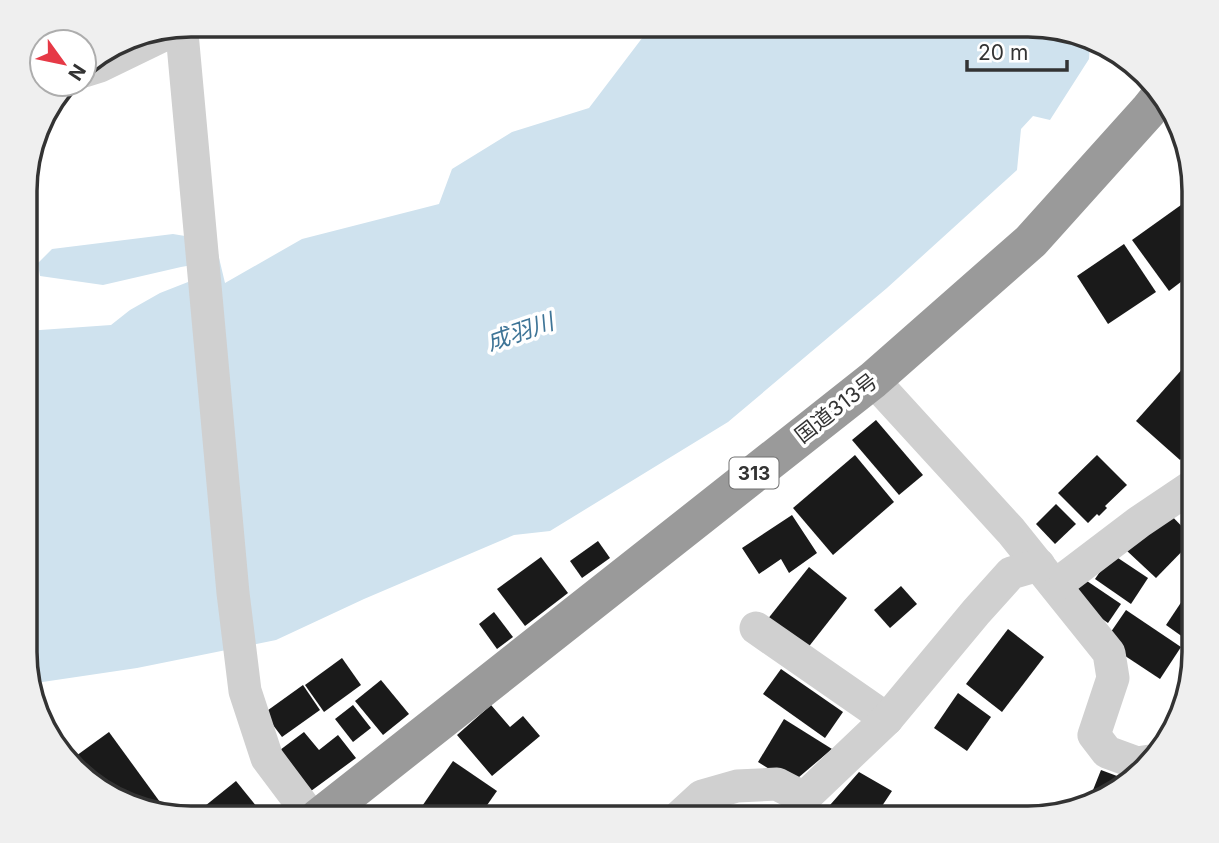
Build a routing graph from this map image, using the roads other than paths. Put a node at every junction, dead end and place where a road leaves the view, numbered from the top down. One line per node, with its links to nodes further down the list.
1 (178, 41): 2 (street); 10 (street)
2 (102, 65)
3 (1154, 103): 4 (highway, 国道313号 / 313)
4 (873, 380): 6 (street); 11 (highway, 国道313号 / 313)
5 (1182, 493): 6 (street)
6 (1048, 575): 8 (street); 9 (street)
7 (756, 628): 8 (street)
8 (887, 719): 12 (street)
9 (1136, 762)
10 (303, 806)
11 (333, 806)
12 (691, 806)

